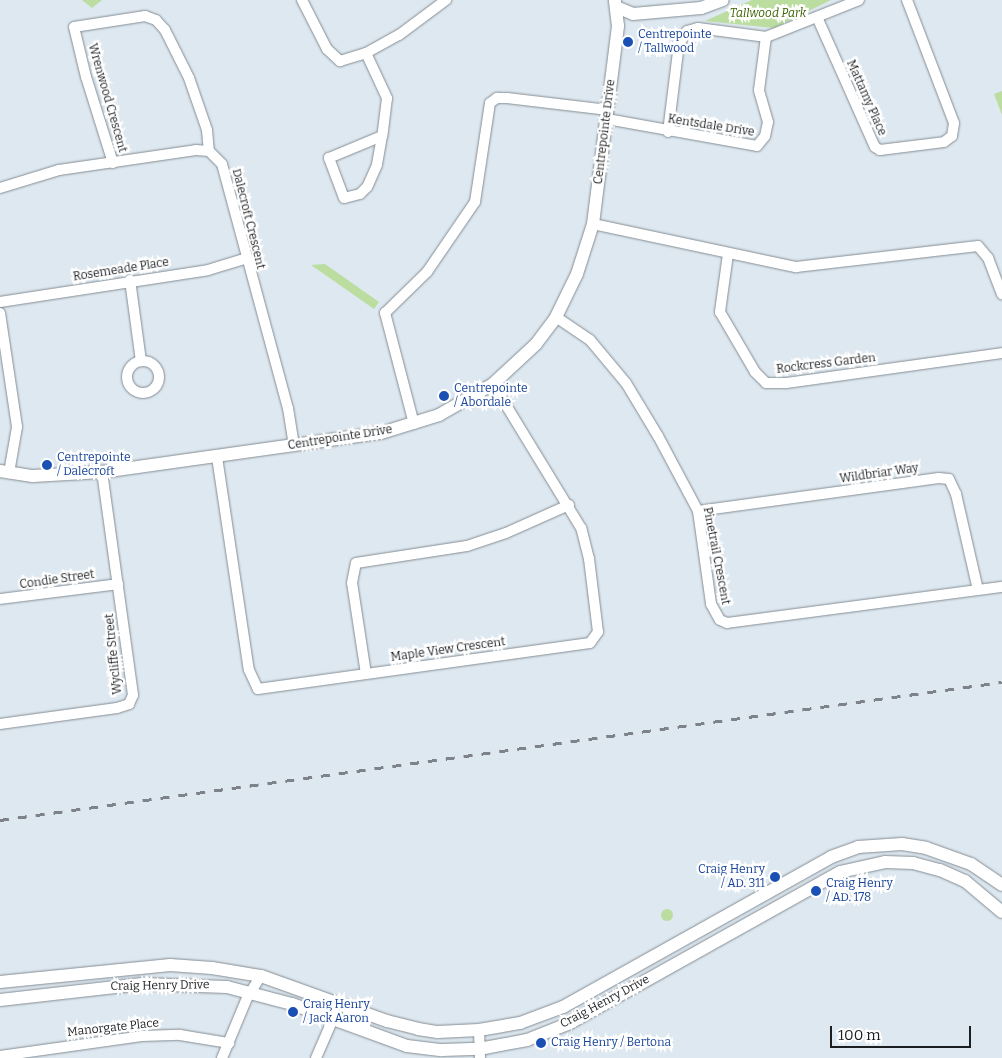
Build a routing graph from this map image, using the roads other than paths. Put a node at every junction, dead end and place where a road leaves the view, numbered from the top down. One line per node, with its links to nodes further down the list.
1 (302, 0): 11 (street)
2 (446, 0): 8 (street)
3 (628, 0): 7 (street)
4 (723, 0): 7 (street)
5 (907, 0): 9 (street, Mattamy Place)
6 (852, 1): 9 (street)
7 (615, 3): 12 (street, Centrepointe Drive)
8 (431, 4): 11 (street)
9 (817, 16): 10 (street)
10 (766, 37): 13 (street); 13 (street, Kentsdale Drive)
11 (366, 53): 14 (street)
12 (607, 114): 13 (street, Kentsdale Drive); 18 (street, Centrepointe Drive); 29 (street, Kentsdale Drive)
13 (668, 132)
14 (382, 136): 14 (street)
15 (209, 151): 16 (street); 16 (street, Wrenwood Crescent); 20 (street, Dalecroft Crescent)
16 (113, 162): 17 (street)
17 (0, 188)
18 (593, 224): 19 (street); 25 (street, Centrepointe Drive)
19 (728, 254): 22 (street); 26 (street, Rockcress Garden)
20 (245, 259): 21 (street, Rosemeade Place); 30 (street, Dalecroft Crescent)
21 (130, 280): 23 (street, Rosemeade Place); 27 (street)
22 (1002, 294)
23 (0, 302)
24 (0, 313): 32 (street)
25 (556, 318): 28 (street, Centrepointe Drive); 35 (street, Pinetrail Crescent)
26 (1002, 353)
27 (141, 361)
28 (492, 384): 29 (street, Centrepointe Drive); 34 (street, Maple View Crescent)
29 (414, 424): 30 (street, Centrepointe Drive)
30 (294, 445): 31 (street, Centrepointe Drive)
31 (217, 457): 33 (street, Centrepointe Drive); 40 (street, Maple View Crescent)
32 (5, 472): 33 (street, Centrepointe Drive)
33 (102, 472): 36 (street, Wycliffe Street)
34 (569, 505): 40 (street); 40 (street, Maple View Crescent)
35 (698, 511): 38 (street, Wildbriar Way); 38 (street, Pinetrail Crescent)
36 (118, 584): 39 (street, Condie Street); 41 (street, Wycliffe Street)
37 (1002, 587): 38 (street, Pinetrail Crescent)
38 (978, 590)
39 (0, 599)
40 (366, 674)
41 (0, 724)
42 (1002, 885): 50 (street, Craig Henry Drive)
43 (1002, 912): 52 (street, Craig Henry Drive)
44 (261, 976): 45 (street, Craig Henry Drive); 46 (street); 48 (street, Craig Henry Drive)
45 (0, 982)
46 (250, 992): 47 (street, Craig Henry Drive); 49 (street, Craig Henry Drive); 51 (street)
47 (0, 1000)
48 (339, 1004): 49 (street); 50 (street, Craig Henry Drive)
49 (332, 1020): 52 (street, Craig Henry Drive); 55 (street)
50 (479, 1030): 52 (street)
51 (229, 1043): 53 (street, Manorgate Place); 54 (street)
52 (480, 1053)
53 (0, 1056)
54 (222, 1058)
55 (316, 1058)

